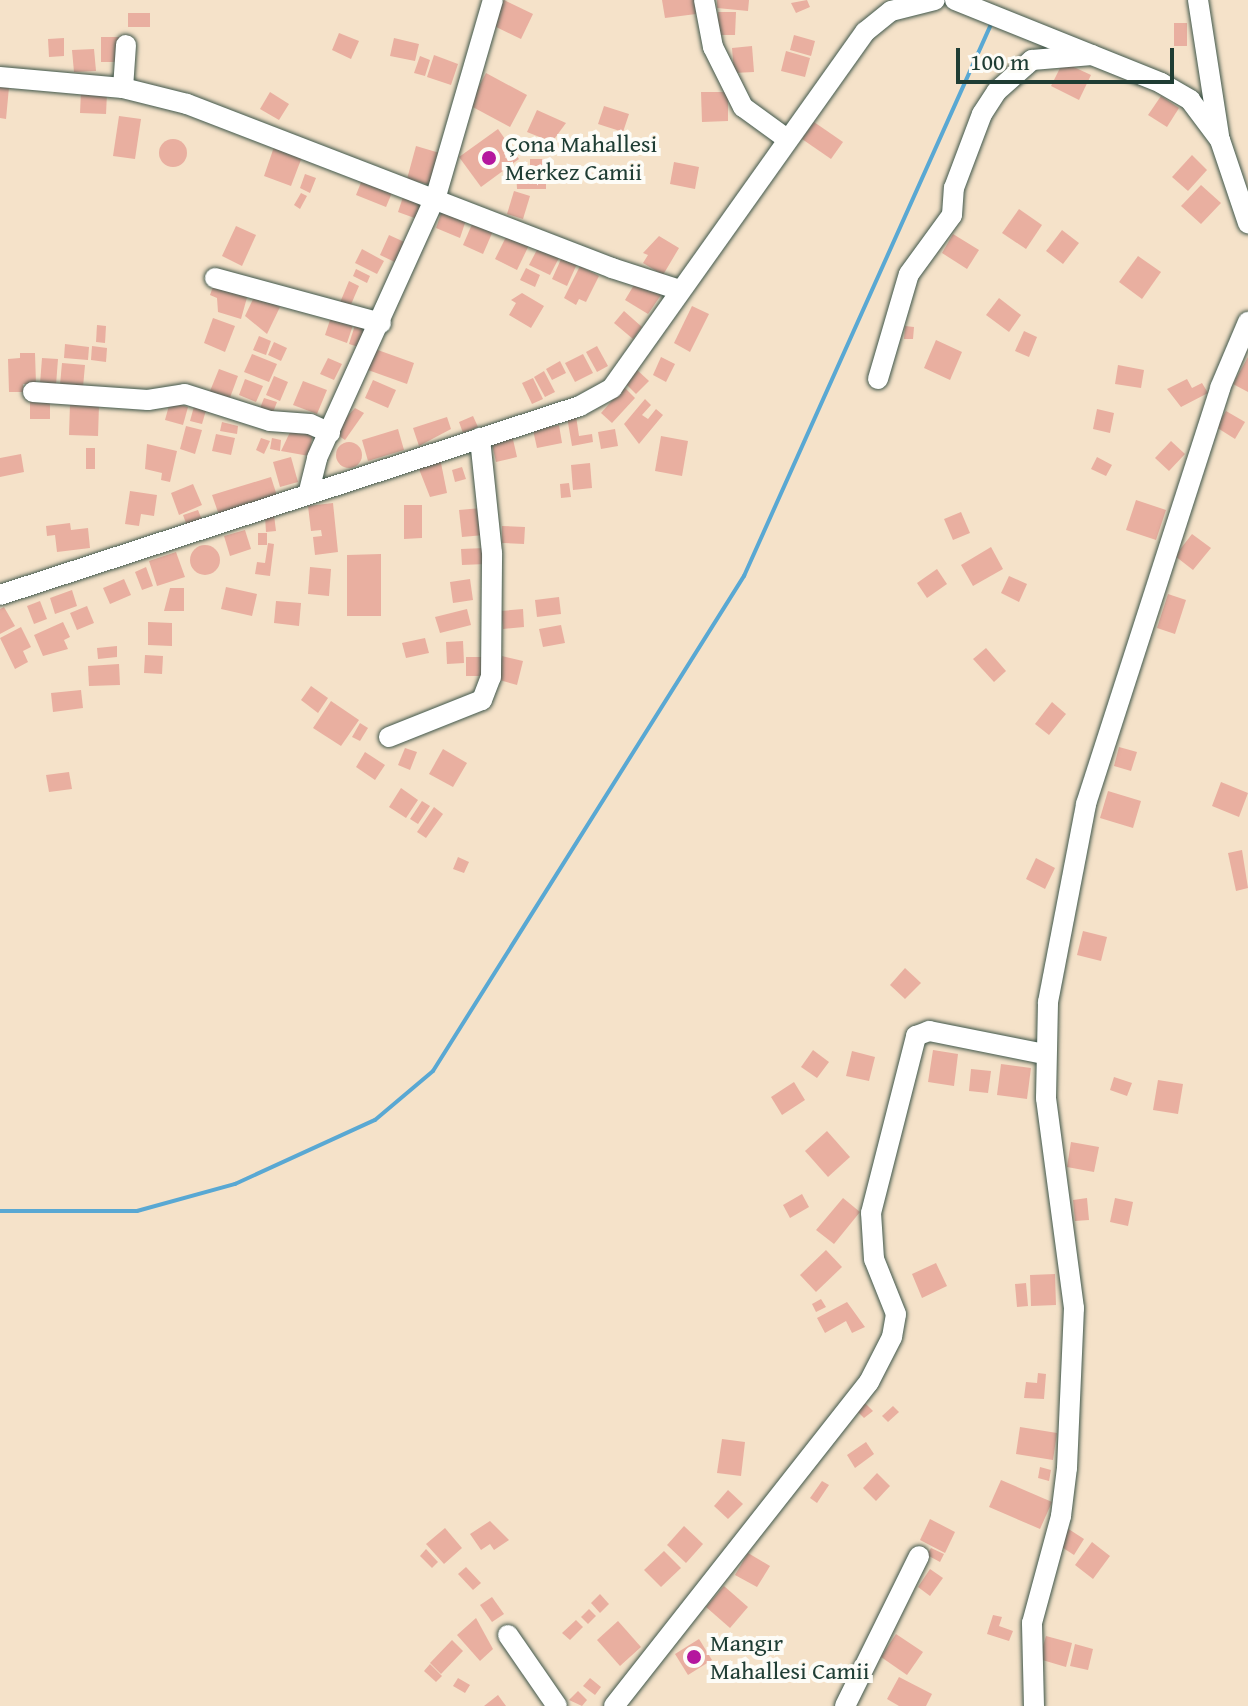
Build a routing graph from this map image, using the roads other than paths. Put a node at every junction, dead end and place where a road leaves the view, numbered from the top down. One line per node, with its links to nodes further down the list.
1 (493, 0): 13 (street)
2 (704, 0): 11 (street)
3 (935, 0): 6 (street)
4 (1198, 0): 12 (street)
5 (962, 2): 8 (street)
6 (892, 6): 11 (street)
7 (126, 45): 10 (street)
8 (1092, 55): 12 (street); 19 (street)
9 (0, 77): 10 (street)
10 (123, 88): 13 (street)
11 (787, 139): 16 (street)
12 (1220, 140): 14 (street)
13 (436, 196): 16 (street); 18 (street)
14 (1248, 223)
15 (215, 278): 18 (street)
16 (680, 290): 22 (street)
17 (1248, 322): 26 (street)
18 (381, 323): 21 (street)
19 (878, 379)
20 (33, 392): 21 (street)
21 (330, 433): 23 (street)
22 (480, 438): 23 (street); 25 (street)
23 (309, 491): 24 (street)
24 (0, 595)
25 (389, 737)
26 (1044, 1054): 29 (street); 32 (street)
27 (919, 1556): 31 (street)
28 (508, 1635): 30 (street)
29 (624, 1702)
30 (557, 1706)
31 (845, 1706)
32 (1034, 1706)

